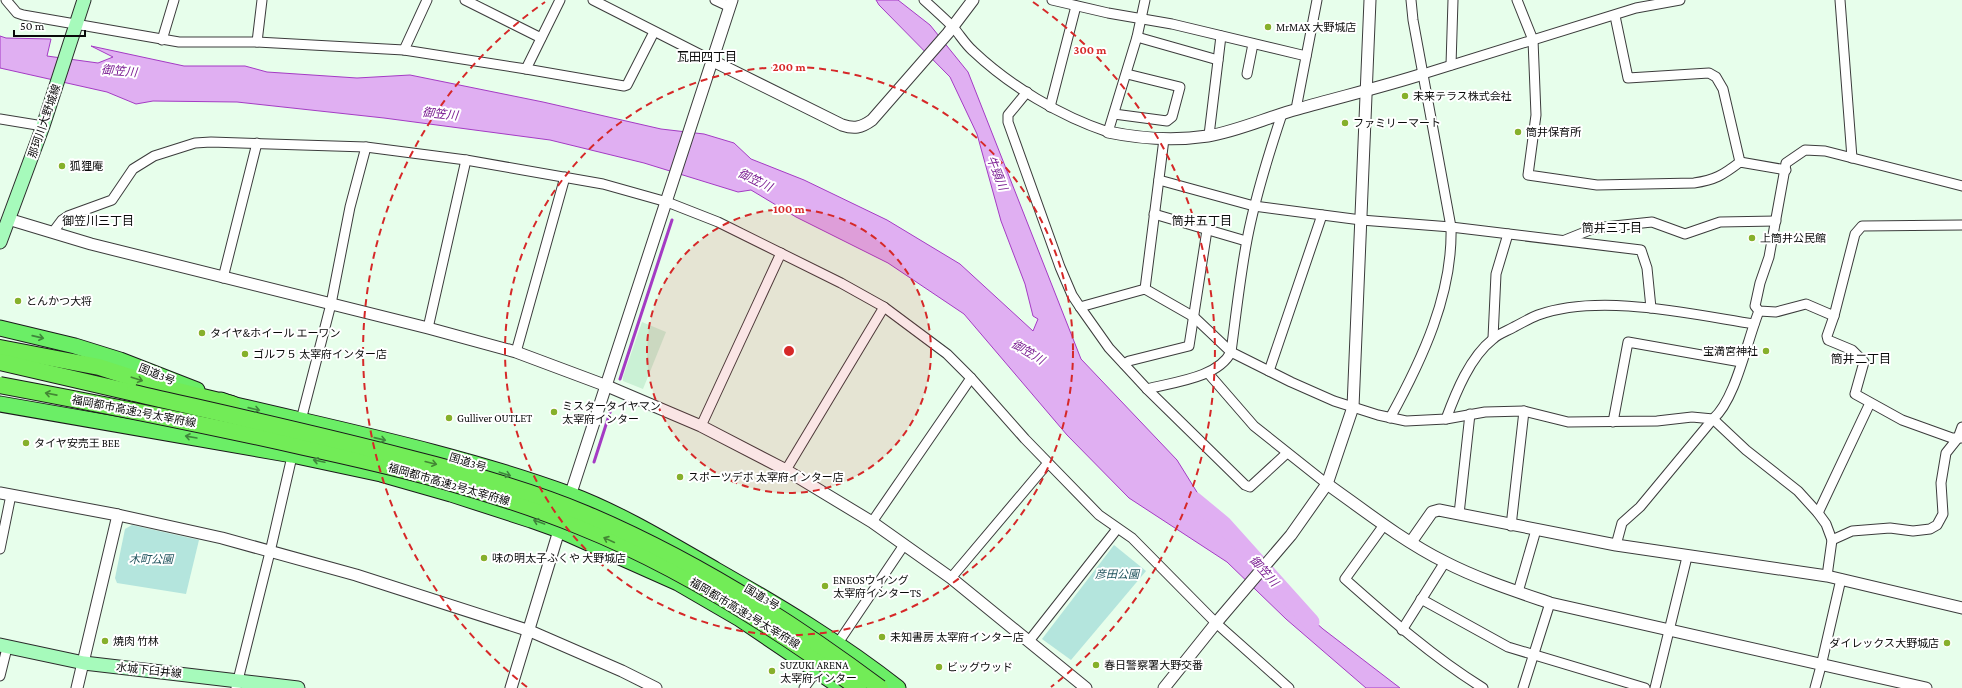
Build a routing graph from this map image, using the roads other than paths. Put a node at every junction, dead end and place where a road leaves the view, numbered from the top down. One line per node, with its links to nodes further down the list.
1 (6, 0): 26 (street)
2 (84, 0): 26 (main road, 那珂川大野城線)
3 (174, 0): 32 (street)
4 (262, 0): 34 (street)
5 (427, 0): 36 (street)
6 (465, 0): 31 (street)
7 (560, 0): 31 (street)
8 (593, 0): 28 (street)
9 (715, 0): 21 (street)
10 (924, 0): 27 (street)
11 (973, 0): 27 (street)
12 (1052, 0): 23 (street)
13 (1145, 0): 25 (street)
14 (1317, 0): 37 (street)
15 (1370, 0): 45 (street)
16 (1411, 0): 44 (street)
17 (1453, 0): 40 (street)
18 (1517, 0): 33 (street)
19 (1680, 0): 22 (street)
20 (1840, 0): 58 (street)
21 (731, 4): 39 (street)
22 (1636, 4): 24 (street)
23 (1076, 6): 25 (street); 47 (street)
24 (1616, 16): 33 (street); 60 (street)
25 (1142, 19): 29 (street); 30 (street)
26 (76, 26): 32 (street); 52 (main road, 那珂川大野城線)
27 (951, 30): 39 (street); 46 (street)
28 (654, 32): 39 (street); 41 (street)
29 (1222, 36): 35 (street); 38 (street)
30 (1137, 37): 38 (street); 42 (street)
31 (540, 38): 41 (street)
32 (162, 40): 34 (street)
33 (1533, 40): 40 (street); 60 (street)
34 (256, 42): 36 (street)
35 (1253, 44): 37 (street); 43 (street)
36 (404, 50): 41 (street)
37 (1306, 56): 48 (street)
38 (1218, 60): 54 (street)
39 (713, 61): 65 (street)
40 (1451, 65): 44 (street)
41 (526, 69)
42 (1126, 74): 49 (street); 49 (street)
43 (1247, 74)
44 (1423, 74): 45 (street); 73 (street)
45 (1367, 91): 48 (street); 70 (street)
46 (1027, 92): 47 (street); 85 (street)
47 (1050, 107): 53 (street)
48 (1296, 109): 50 (street)
49 (1114, 114): 53 (street)
50 (1282, 114): 54 (street); 66 (street)
51 (0, 119): 52 (street)
52 (43, 126): 69 (main road, 那珂川大野城線)
53 (1108, 132): 55 (street)
54 (1209, 135): 55 (street)
55 (1164, 139): 63 (street)
56 (257, 143): 57 (street); 75 (street); 81 (street)
57 (366, 147): 59 (street); 83 (street)
58 (1852, 158): 61 (street); 64 (street)
59 (466, 160): 62 (street); 92 (street)
60 (1740, 162): 61 (street)
61 (1786, 170): 71 (street)
62 (565, 177): 65 (street); 95 (street)
63 (1159, 180): 66 (street); 67 (street)
64 (1962, 186)
65 (667, 202): 80 (street); 105 (street)
66 (1254, 206): 68 (street); 78 (street)
67 (1154, 214): 74 (street); 82 (street)
68 (1322, 215): 70 (street); 101 (street)
69 (4, 218): 75 (street); 79 (main road, 那珂川大野城線)
70 (1360, 220): 73 (street); 111 (street)
71 (1776, 222): 77 (street); 87 (street)
72 (1962, 225): 88 (street)
73 (1451, 227): 76 (street); 114 (street)
74 (1207, 230): 78 (street); 89 (street)
75 (53, 232): 81 (street)
76 (1508, 234): 77 (street); 93 (street)
77 (1564, 240): 86 (street)
78 (1246, 241): 96 (street)
79 (0, 242)
80 (781, 254): 84 (street); 119 (street)
81 (223, 278): 83 (street)
82 (1145, 290): 85 (street); 89 (street)
83 (331, 304): 92 (street); 117 (street)
84 (884, 307): 103 (street); 125 (street)
85 (1080, 307): 99 (street)
86 (1651, 308): 90 (street); 93 (street)
87 (1759, 310): 88 (street); 90 (street)
88 (1834, 316): 108 (street)
89 (1194, 317): 96 (street); 99 (street)
90 (1754, 324): 98 (street)
91 (0, 328): 110 (highway, 国道3号, one-way to 110)
92 (428, 328): 95 (street)
93 (1493, 338): 115 (street)
94 (0, 348): 110 (highway, one-way to 110)
95 (516, 352): 105 (street)
96 (1231, 352): 101 (street); 102 (street)
97 (0, 362): 107 (highway)
98 (1742, 362): 116 (street); 118 (street)
99 (1124, 364): 106 (street)
100 (0, 368): 107 (highway)
101 (1269, 371): 111 (street)
102 (1208, 373): 106 (street); 122 (street)
103 (971, 378): 124 (street); 133 (street)
104 (0, 384): 173 (highway, 福岡都市高速2号太宰府線, one-way to 104, bridge)
105 (606, 386): 119 (street); 128 (street)
106 (1147, 389): 122 (street)
107 (134, 393): 174 (highway, 福岡都市高速2号太宰府線, one-way to 174, bridge)
108 (1870, 403): 121 (street); 130 (street)
109 (0, 404): 123 (highway, one-way to 109)
110 (232, 404): 117 (highway, 国道3号, one-way to 117)
111 (1353, 407): 114 (street); 126 (street)
112 (1524, 411): 113 (street); 118 (street); 135 (street)
113 (1470, 414): 115 (street); 131 (street)
114 (1390, 418): 115 (street)
115 (1446, 419)
116 (1713, 419): 118 (street); 130 (street); 142 (street)
117 (301, 420): 123 (street); 128 (highway, 国道3号, one-way to 128)
118 (1613, 422)
119 (701, 426): 125 (street)
120 (1962, 427): 121 (street)
121 (1960, 438): 139 (street)
122 (1287, 453): 126 (street)
123 (292, 455): 137 (highway, one-way to 123); 144 (street)
124 (1048, 463): 136 (street); 148 (street)
125 (786, 470): 133 (street)
126 (1327, 484): 134 (street); 154 (street)
127 (0, 493): 129 (street)
128 (570, 494): 137 (street); 159 (highway, 国道3号)
129 (11, 495): 132 (street); 143 (street)
130 (1818, 513): 139 (street)
131 (1459, 514): 135 (street); 140 (street)
132 (118, 515): 144 (street); 162 (street)
133 (872, 522): 141 (street)
134 (1384, 525): 140 (street); 155 (street)
135 (1511, 526): 138 (street)
136 (1117, 529): 154 (street); 158 (street)
137 (559, 530): 156 (street); 164 (highway)
138 (1536, 530): 142 (street); 150 (street)
139 (1832, 540): 147 (street)
140 (1411, 542): 146 (street)
141 (904, 545): 148 (street); 159 (street)
142 (1616, 546): 145 (street)
143 (0, 549)
144 (270, 552): 156 (street); 166 (street)
145 (1687, 557): 147 (street); 157 (street)
146 (1445, 562): 150 (street); 151 (street)
147 (1828, 576): 149 (street)
148 (951, 578): 158 (street)
149 (1841, 579): 153 (street); 163 (street)
150 (1518, 592): 152 (street)
151 (1421, 599): 155 (street); 161 (street)
152 (1550, 603): 157 (street); 161 (street)
153 (1962, 608)
154 (1216, 623): 177 (street); 178 (street)
155 (1402, 630): 179 (street)
156 (530, 631): 169 (street); 170 (street)
157 (1670, 631): 163 (street); 182 (street)
158 (1029, 641): 176 (street)
159 (838, 643): 175 (highway, 国道3号)
160 (4, 646): 162 (main road, 水城下臼井線); 165 (street)
161 (1533, 656): 180 (street); 181 (street)
162 (84, 663): 166 (main road, 水城下臼井線); 167 (street)
163 (1821, 666): 183 (street); 184 (street)
164 (817, 670): 171 (street); 172 (highway)
165 (0, 676)
166 (237, 684): 168 (main road, 水城下臼井線)
167 (78, 688)
168 (298, 688)
169 (511, 688)
170 (656, 688)
171 (804, 688)
172 (842, 688)
173 (858, 688)
174 (880, 688)
175 (898, 688)
176 (1086, 688)
177 (1164, 688)
178 (1289, 688)
179 (1483, 688)
180 (1523, 688)
181 (1645, 688)
182 (1655, 688)
183 (1814, 688)
184 (1926, 688)

